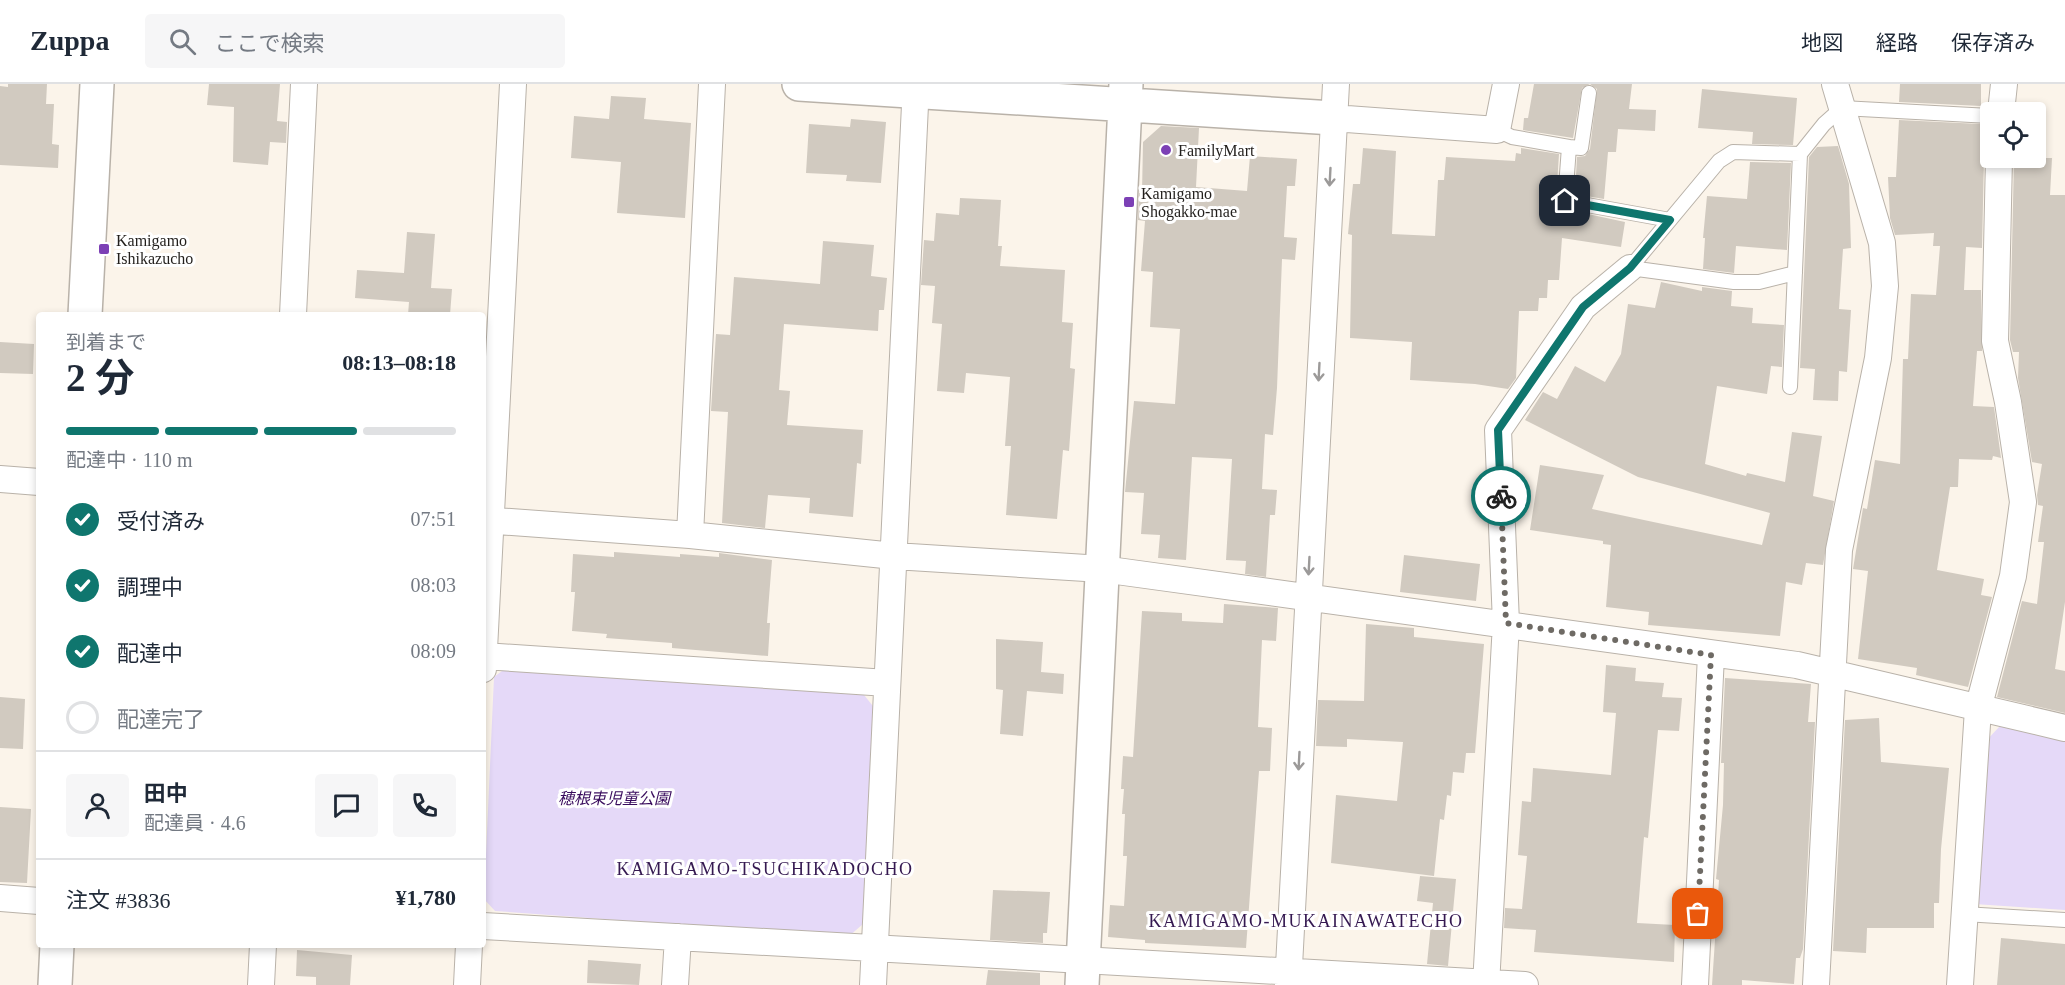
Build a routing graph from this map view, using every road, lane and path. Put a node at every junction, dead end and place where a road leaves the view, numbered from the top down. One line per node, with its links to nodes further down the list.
1 (97, 84): 23 (street)
2 (304, 84): 24 (street)
3 (513, 84): 28 (street)
4 (712, 84): 29 (street)
5 (799, 84): 9 (street)
6 (1336, 84): 15 (street)
7 (1506, 84): 16 (street)
8 (2004, 84): 13 (street)
9 (916, 88): 11 (street); 30 (street)
10 (1589, 93): 17 (lane)
11 (1126, 94): 15 (street); 32 (street)
12 (1839, 96): 14 (lane); 18 (lane); 37 (street)
13 (2002, 102)
14 (1980, 115)
15 (1333, 118): 16 (street); 33 (street, one-way to 33)
16 (1497, 130): 17 (lane)
17 (1569, 147): 20 (lane)
18 (1800, 154): 20 (lane); 22 (lane)
19 (1999, 168): 39 (street)
20 (1670, 220): 21 (lane)
21 (1630, 268): 22 (lane); 34 (street)
22 (1795, 273): 25 (lane)
23 (86, 312)
24 (293, 312)
25 (1790, 387)
26 (0, 479): 27 (street)
27 (36, 482)
28 (487, 520): 29 (street); 31 (street)
29 (690, 535): 30 (street)
30 (894, 556): 32 (street); 38 (street)
31 (486, 565)
32 (1102, 569): 33 (street); 51 (street)
33 (1307, 596): 34 (street); 52 (street, one-way to 52)
34 (1506, 623): 35 (street); 53 (street)
35 (1711, 655): 37 (street); 60 (street)
36 (486, 656): 38 (street)
37 (1831, 673): 39 (street); 61 (street)
38 (887, 683): 50 (street)
39 (1978, 709): 40 (street); 43 (street)
40 (2065, 728)
41 (0, 898): 42 (street)
42 (36, 901)
43 (1964, 914): 44 (lane); 62 (street)
44 (2065, 920)
45 (486, 926): 46 (street)
46 (678, 937): 50 (street); 57 (street)
47 (57, 948): 54 (street)
48 (263, 948): 55 (street)
49 (469, 948): 56 (street)
50 (875, 948): 51 (street); 58 (street)
51 (1082, 972): 52 (street)
52 (1288, 978): 53 (street)
53 (1486, 984): 59 (street)
54 (55, 985)
55 (261, 985)
56 (467, 985)
57 (675, 985)
58 (873, 985)
59 (1525, 985)
60 (1695, 985)
61 (1816, 985)
62 (1960, 985)

